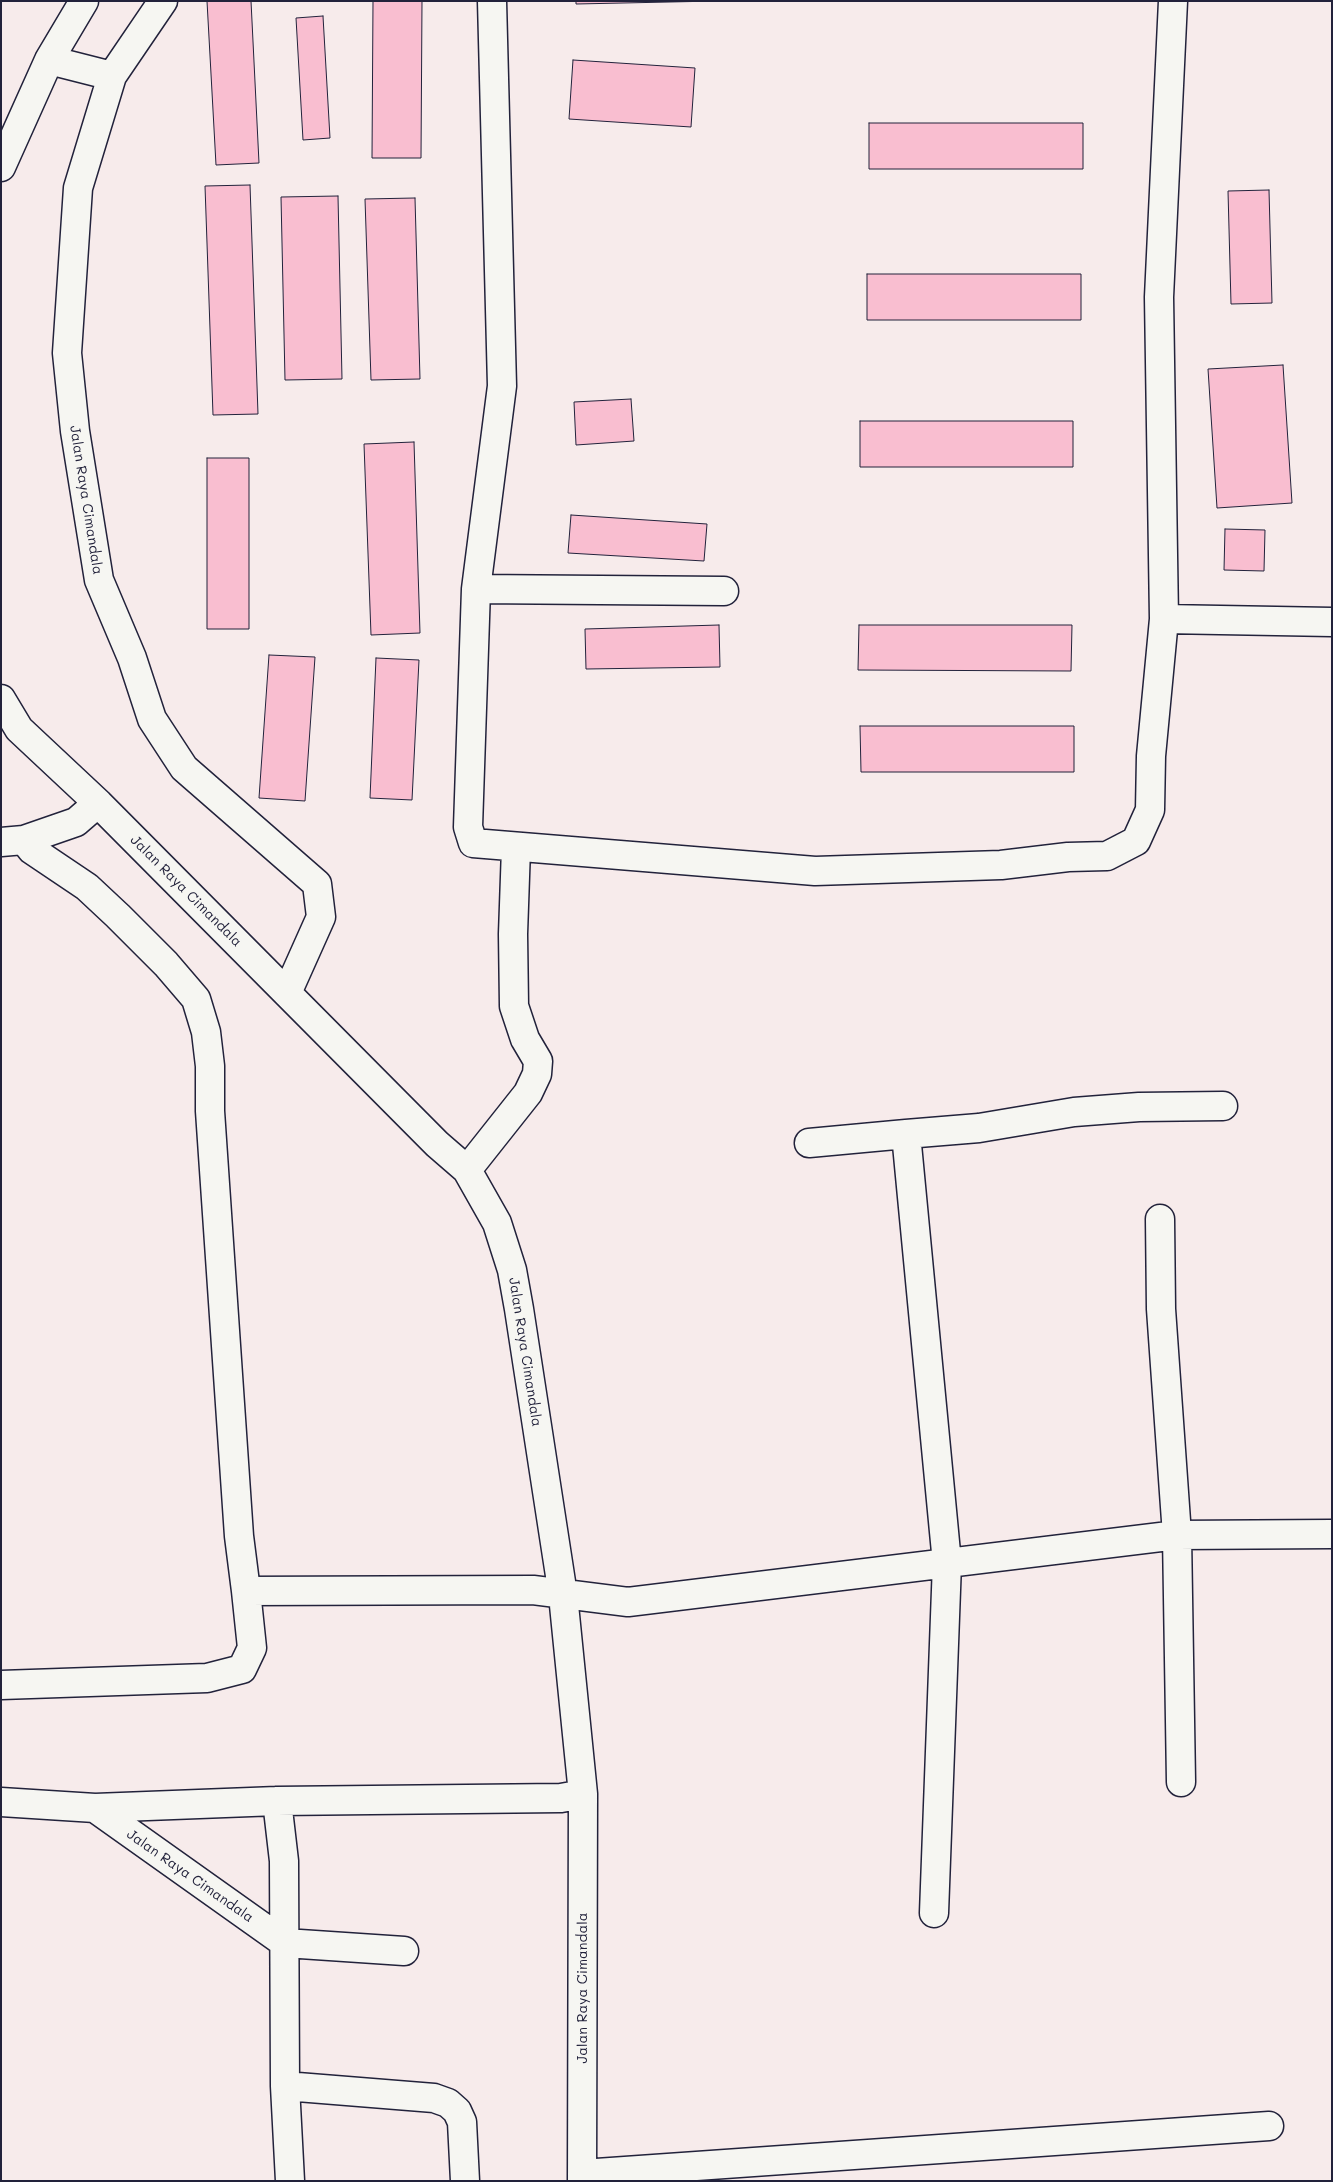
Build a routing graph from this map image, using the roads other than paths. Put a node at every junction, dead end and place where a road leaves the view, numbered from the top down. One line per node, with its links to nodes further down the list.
1 (84, 1): 5 (street)
2 (163, 1): 6 (street, Jalan Raya Cimandala)
3 (492, 1): 8 (street)
4 (1173, 1): 10 (street)
5 (48, 60): 6 (street); 7 (street)
6 (112, 76): 17 (street, Jalan Raya Cimandala)
7 (1, 167)
8 (476, 589): 9 (street); 16 (street)
9 (724, 591)
10 (1164, 619): 11 (street); 16 (street)
11 (1332, 622)
12 (1, 699): 13 (street, Jalan Raya Cimandala)
13 (10, 732): 14 (street, Jalan Raya Cimandala)
14 (98, 803): 15 (street); 17 (street, Jalan Raya Cimandala)
15 (13, 841): 26 (street)
16 (516, 848): 21 (street)
17 (287, 993): 21 (street, Jalan Raya Cimandala)
18 (1223, 1106): 19 (street)
19 (906, 1134): 20 (street); 25 (street)
20 (809, 1143)
21 (467, 1170): 27 (street, Jalan Raya Cimandala)
22 (1160, 1219): 24 (street)
23 (1332, 1534): 24 (street)
24 (1177, 1535): 25 (street); 29 (street)
25 (947, 1563): 27 (street); 34 (street)
26 (246, 1592): 27 (street); 28 (street)
27 (564, 1595): 30 (street, Jalan Raya Cimandala)
28 (1, 1686)
29 (1181, 1782)
30 (583, 1794): 31 (street, Jalan Raya Cimandala); 39 (street, Jalan Raya Cimandala)
31 (277, 1801): 33 (street, Jalan Raya Cimandala); 35 (street)
32 (1, 1802): 33 (street, Jalan Raya Cimandala)
33 (94, 1808): 35 (street, Jalan Raya Cimandala)
34 (934, 1913)
35 (285, 1943): 36 (street); 37 (street)
36 (404, 1951)
37 (285, 2086): 40 (street); 41 (street)
38 (1269, 2126): 39 (street)
39 (582, 2177)
40 (290, 2181)
41 (465, 2181)

